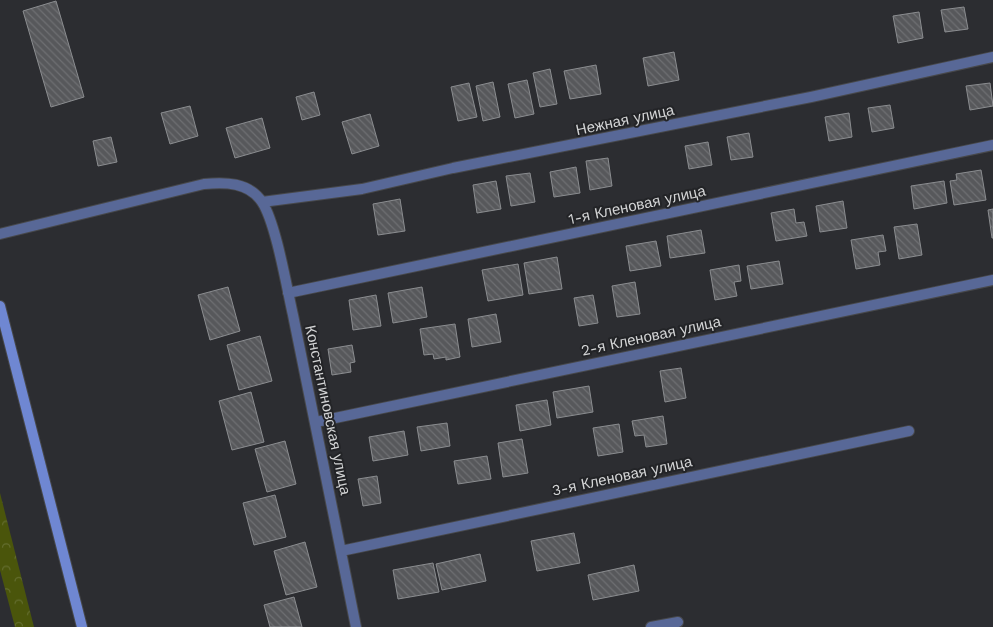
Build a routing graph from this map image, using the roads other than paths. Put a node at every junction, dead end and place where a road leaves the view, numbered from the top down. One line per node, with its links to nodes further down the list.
1 (993, 57): 3 (street, Нежная улица)
2 (993, 145): 6 (street, 1-я Кленовая улица)
3 (262, 202): 4 (street); 6 (street, Константиновская улица)
4 (0, 234)
5 (993, 280): 8 (street, 2-я Кленовая улица)
6 (288, 293): 8 (street, Константиновская улица)
7 (0, 306): 12 (main road)
8 (316, 422): 10 (street, Константиновская улица)
9 (909, 431): 10 (street, 3-я Кленовая улица)
10 (341, 551): 13 (street, Константиновская улица)
11 (678, 622): 14 (street)
12 (82, 627)
13 (356, 627)
14 (651, 627)

